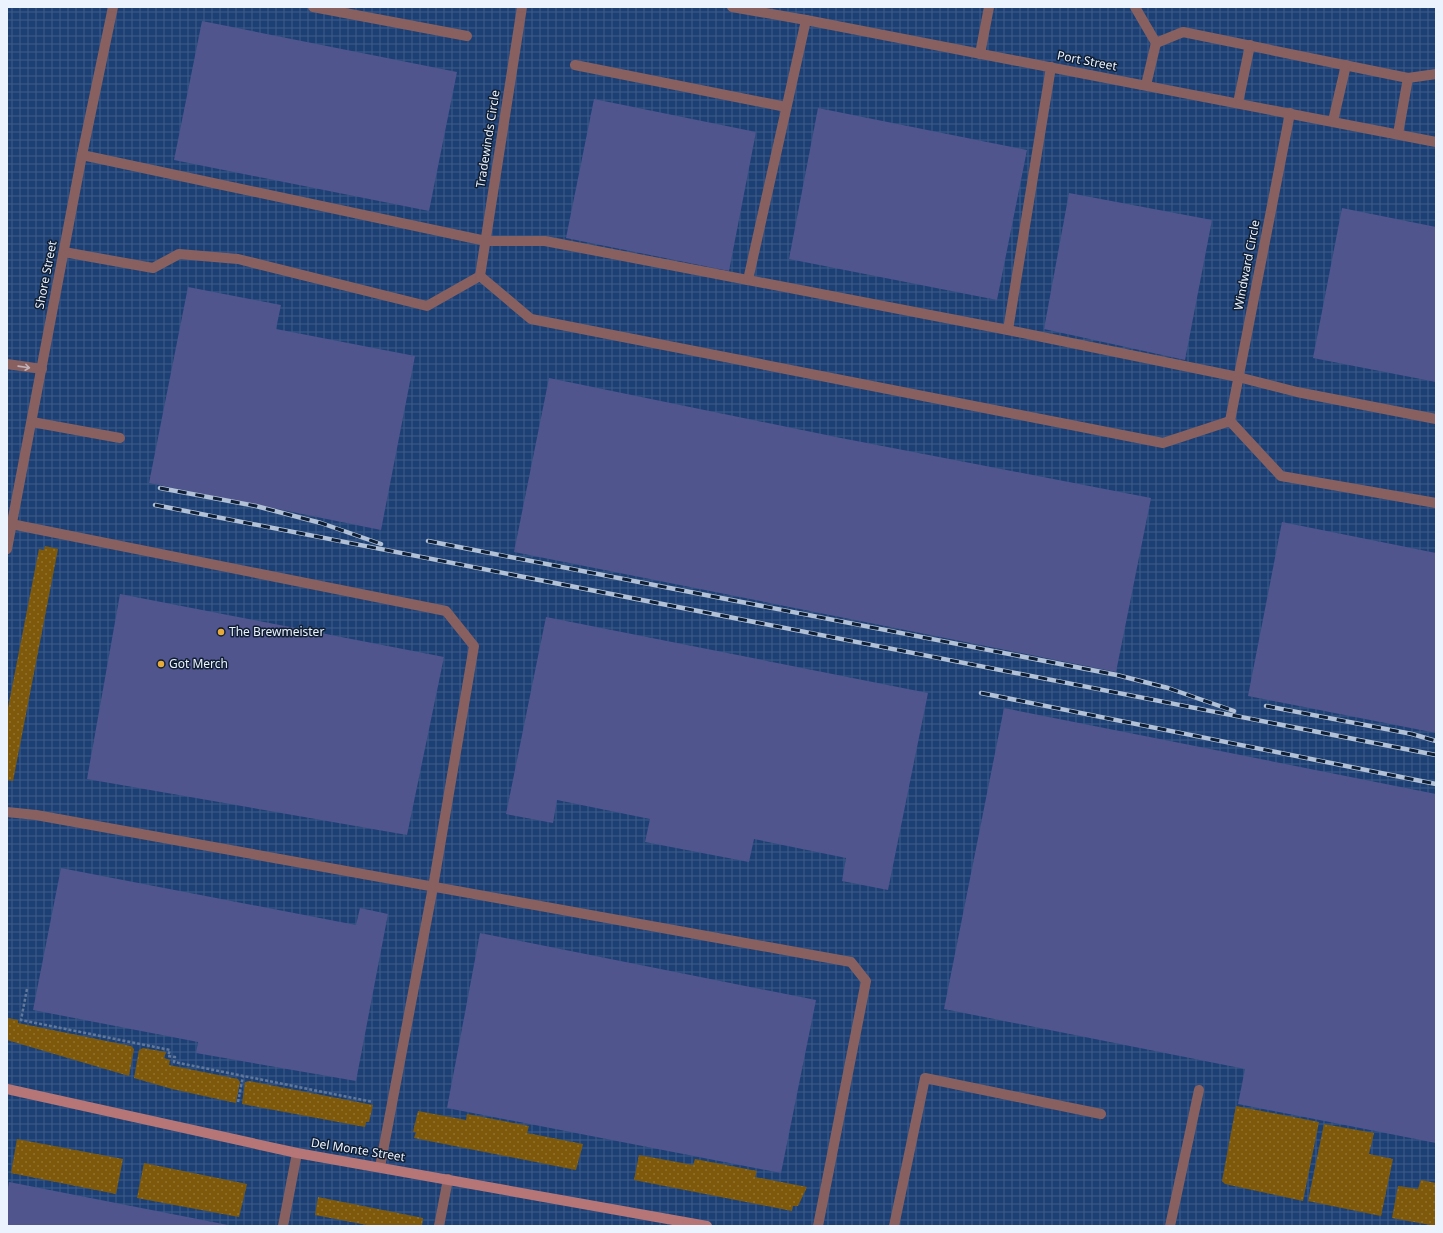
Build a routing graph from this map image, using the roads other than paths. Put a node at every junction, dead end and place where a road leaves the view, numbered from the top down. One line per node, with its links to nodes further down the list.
1 (113, 7): 24 (street, Shore Street)
2 (313, 7): 8 (street)
3 (522, 7): 25 (street, Tradewinds Circle)
4 (732, 7): 7 (street, Port Street)
5 (989, 7): 11 (street)
6 (1135, 7): 9 (street)
7 (806, 20): 11 (street, Port Street); 19 (street)
8 (467, 36)
9 (1156, 43): 10 (street); 17 (street)
10 (1250, 46): 12 (street); 18 (street)
11 (980, 54): 14 (street, Port Street)
12 (1346, 65): 16 (street); 21 (street)
13 (575, 66): 19 (street)
14 (1051, 67): 17 (street, Port Street); 29 (street)
15 (1436, 74): 16 (street)
16 (1408, 78): 22 (street)
17 (1146, 85): 18 (street, Port Street)
18 (1238, 103): 20 (street, Port Street)
19 (786, 106): 28 (street)
20 (1290, 113): 21 (street, Port Street); 32 (street, Windward Circle)
21 (1333, 121): 22 (street, Port Street)
22 (1398, 134): 23 (street, Port Street)
23 (1436, 142)
24 (82, 155): 25 (street); 26 (street, Shore Street)
25 (486, 241): 27 (street, Tradewinds Circle); 28 (street)
26 (64, 252): 27 (street); 31 (street, Shore Street)
27 (480, 276): 35 (street)
28 (748, 280): 29 (street)
29 (1008, 330): 32 (street)
30 (7, 364): 31 (street, one-way to 31)
31 (42, 369): 34 (street, Shore Street)
32 (1238, 377): 33 (street); 35 (street, Windward Circle)
33 (1436, 419)
34 (32, 422): 36 (street); 38 (street, Shore Street)
35 (1230, 422): 37 (street)
36 (120, 438)
37 (1436, 503)
38 (12, 524): 39 (street, Shore Street); 41 (street)
39 (7, 549)
40 (7, 812): 41 (street)
41 (433, 887): 46 (street); 51 (street)
42 (7, 1089): 45 (street, Del Monte Street)
43 (1199, 1090): 53 (street)
44 (1101, 1114): 52 (street)
45 (297, 1153): 46 (street, Del Monte Street); 48 (street)
46 (380, 1167): 47 (street, Del Monte Street)
47 (448, 1179): 49 (street); 50 (street, Del Monte Street)
48 (283, 1226)
49 (439, 1226)
50 (707, 1226)
51 (818, 1226)
52 (894, 1226)
53 (1170, 1226)

